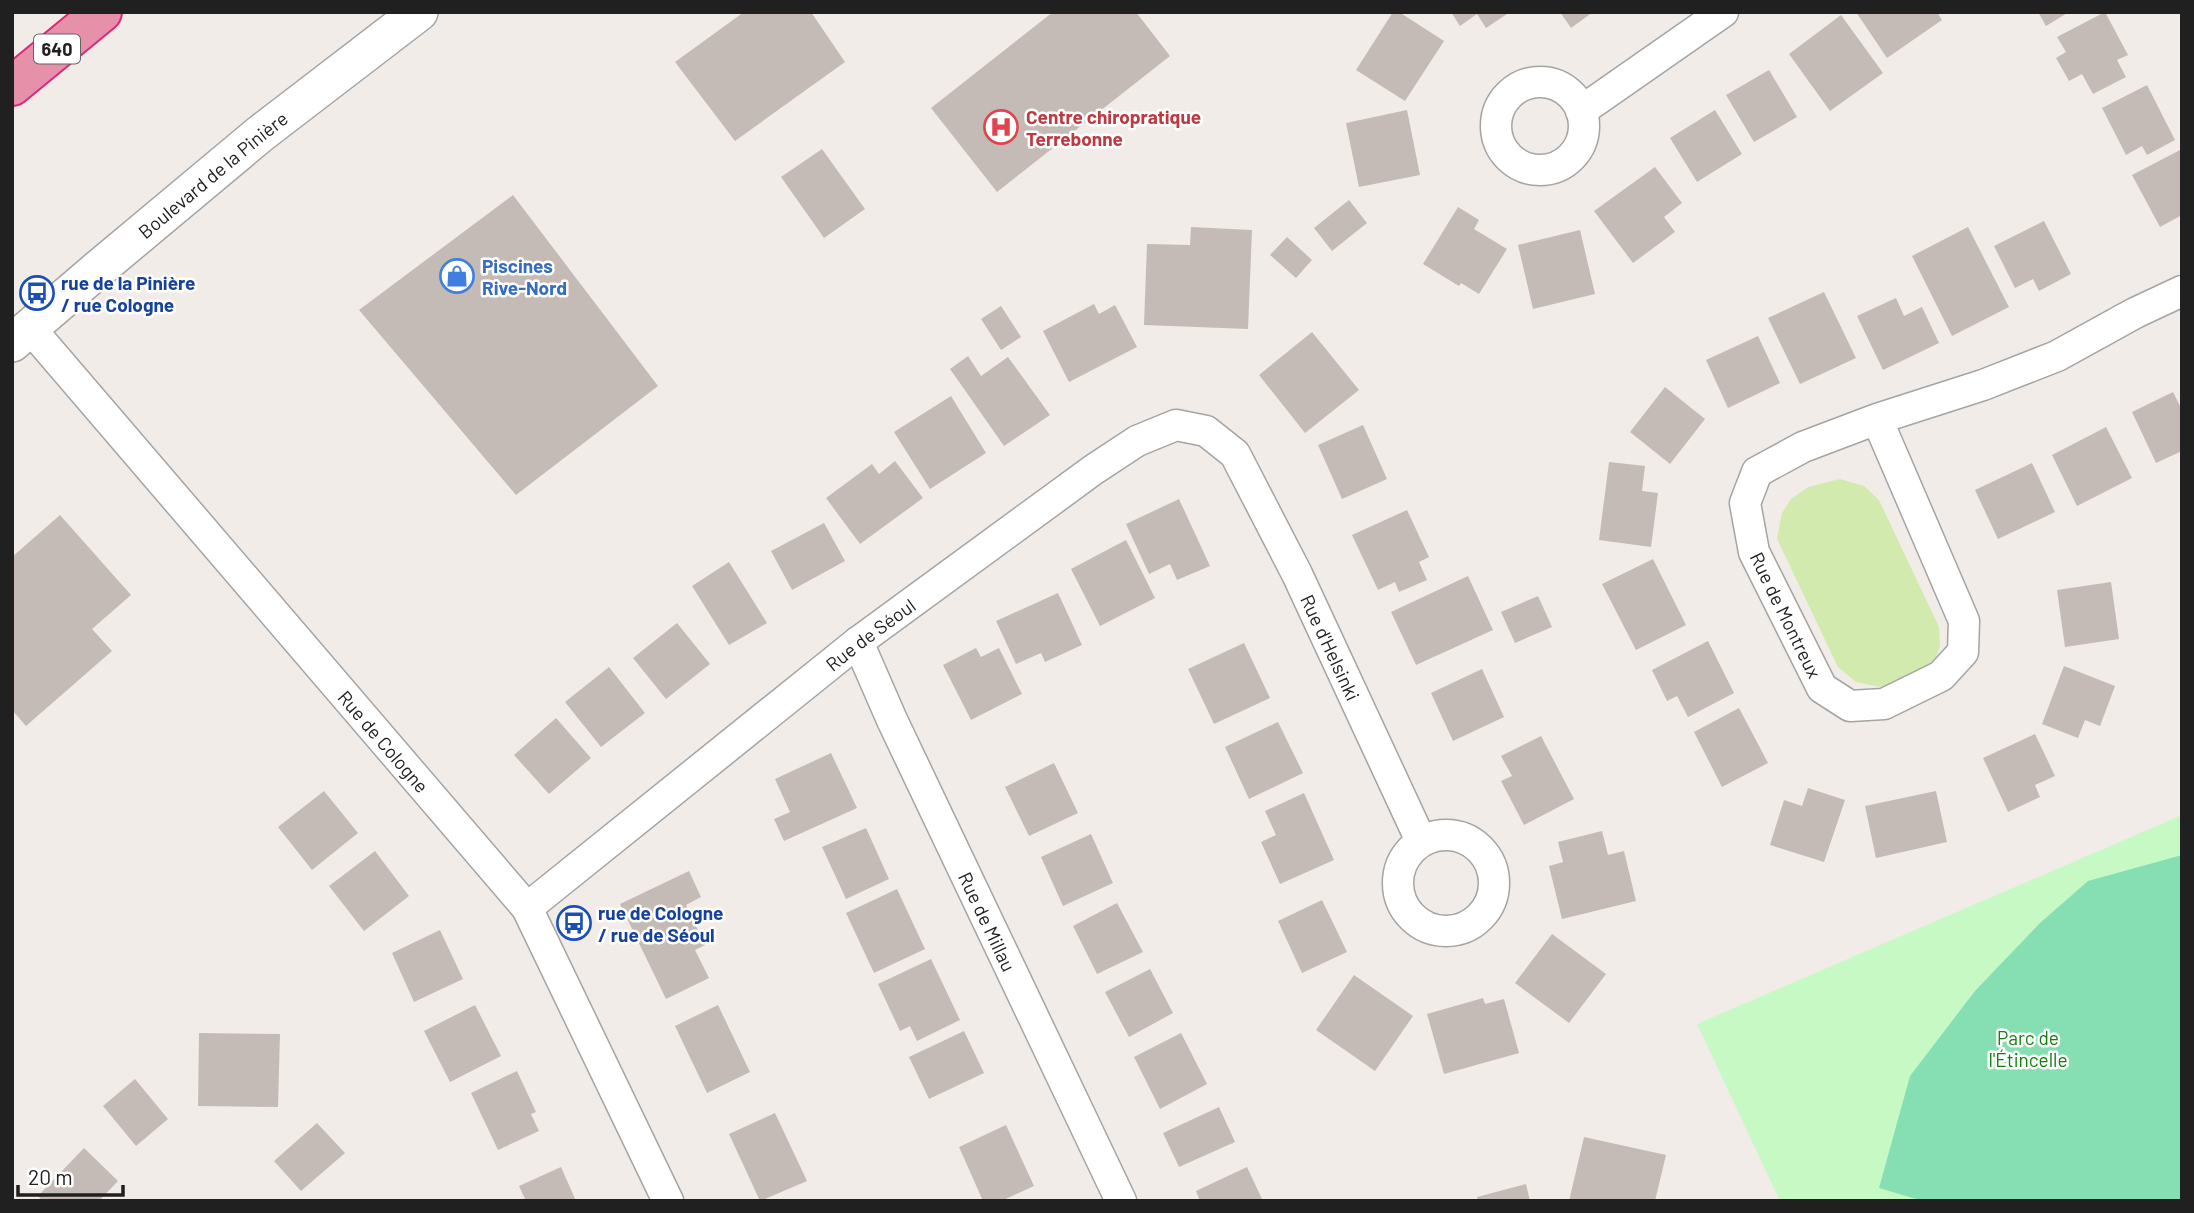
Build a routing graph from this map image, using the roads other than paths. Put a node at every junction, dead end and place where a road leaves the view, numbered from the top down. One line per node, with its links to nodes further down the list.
1 (102, 12): 4 (highway, 640)
2 (419, 12): 7 (street, Boulevard de la Pinière)
3 (1723, 12): 5 (street)
4 (12, 86)
5 (1581, 111)
6 (2182, 291): 8 (street, Rue de Montreux)
7 (21, 335): 12 (street, Rue de Cologne)
8 (1877, 419): 8 (street, Rue de Montreux)
9 (1234, 454): 10 (street, Rue de Séoul); 11 (street, Rue d'Helsinki)
10 (858, 642): 12 (street, Rue de Séoul); 14 (street, Rue de Millau)
11 (1421, 841)
12 (527, 908): 13 (street, Rue de Cologne)
13 (668, 1201)
14 (1121, 1201)

